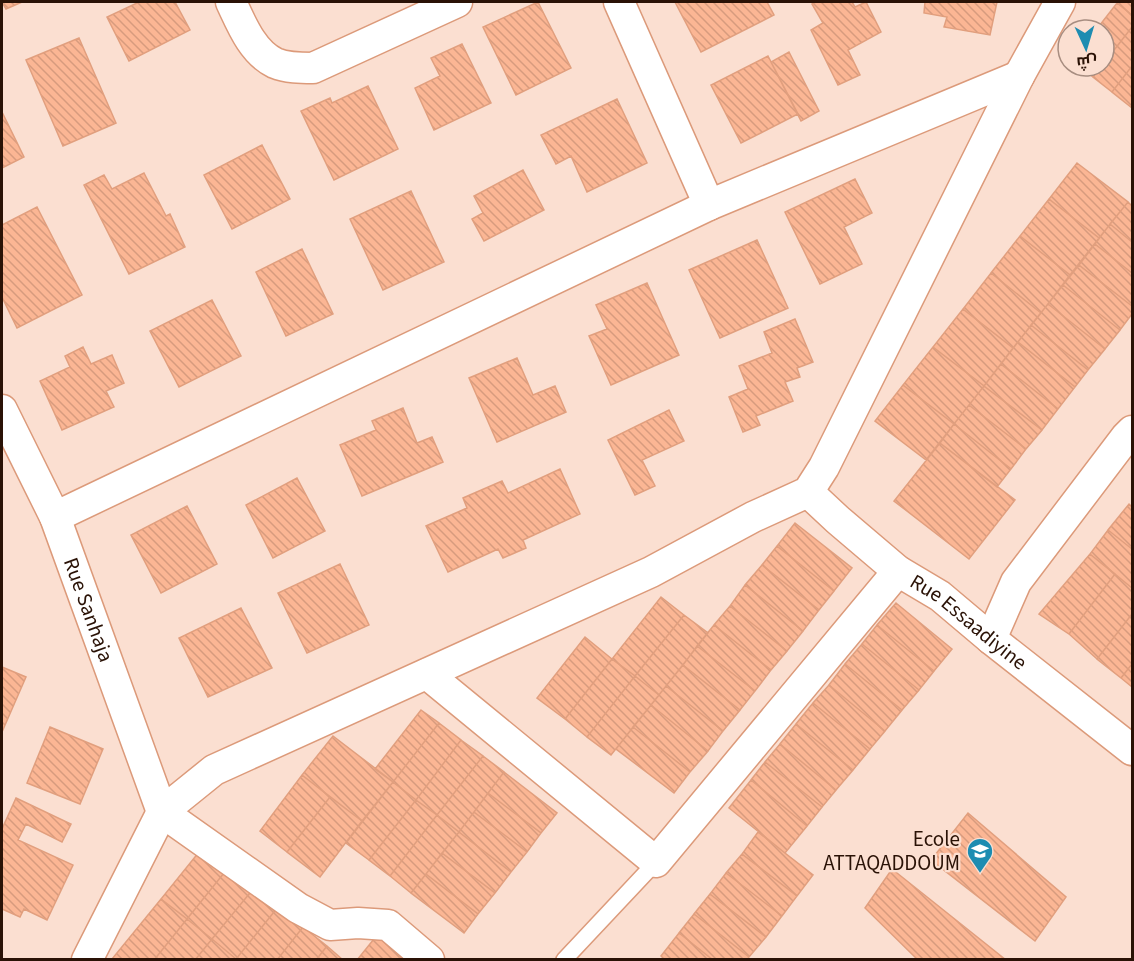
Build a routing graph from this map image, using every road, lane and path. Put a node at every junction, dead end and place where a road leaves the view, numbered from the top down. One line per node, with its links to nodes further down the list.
1 (231, 2): 2 (street)
2 (457, 2)
3 (619, 2): 6 (street)
4 (1060, 2): 5 (street)
5 (1019, 76): 6 (street); 9 (street)
6 (709, 205): 10 (street)
7 (2, 410): 10 (street, Rue Sanhaja)
8 (1132, 431): 12 (street)
9 (807, 492): 11 (street, Rue Essaadiyine); 13 (street)
10 (55, 517): 15 (street, Rue Sanhaja)
11 (898, 572): 12 (street, Rue Essaadiyine); 16 (street)
12 (991, 639): 14 (street, Rue Essaadiyine)
13 (427, 674): 15 (street); 16 (street)
14 (1132, 750)
15 (162, 812): 17 (street); 18 (street)
16 (656, 862): 19 (lane)
17 (87, 960)
18 (429, 960)
19 (564, 960)

